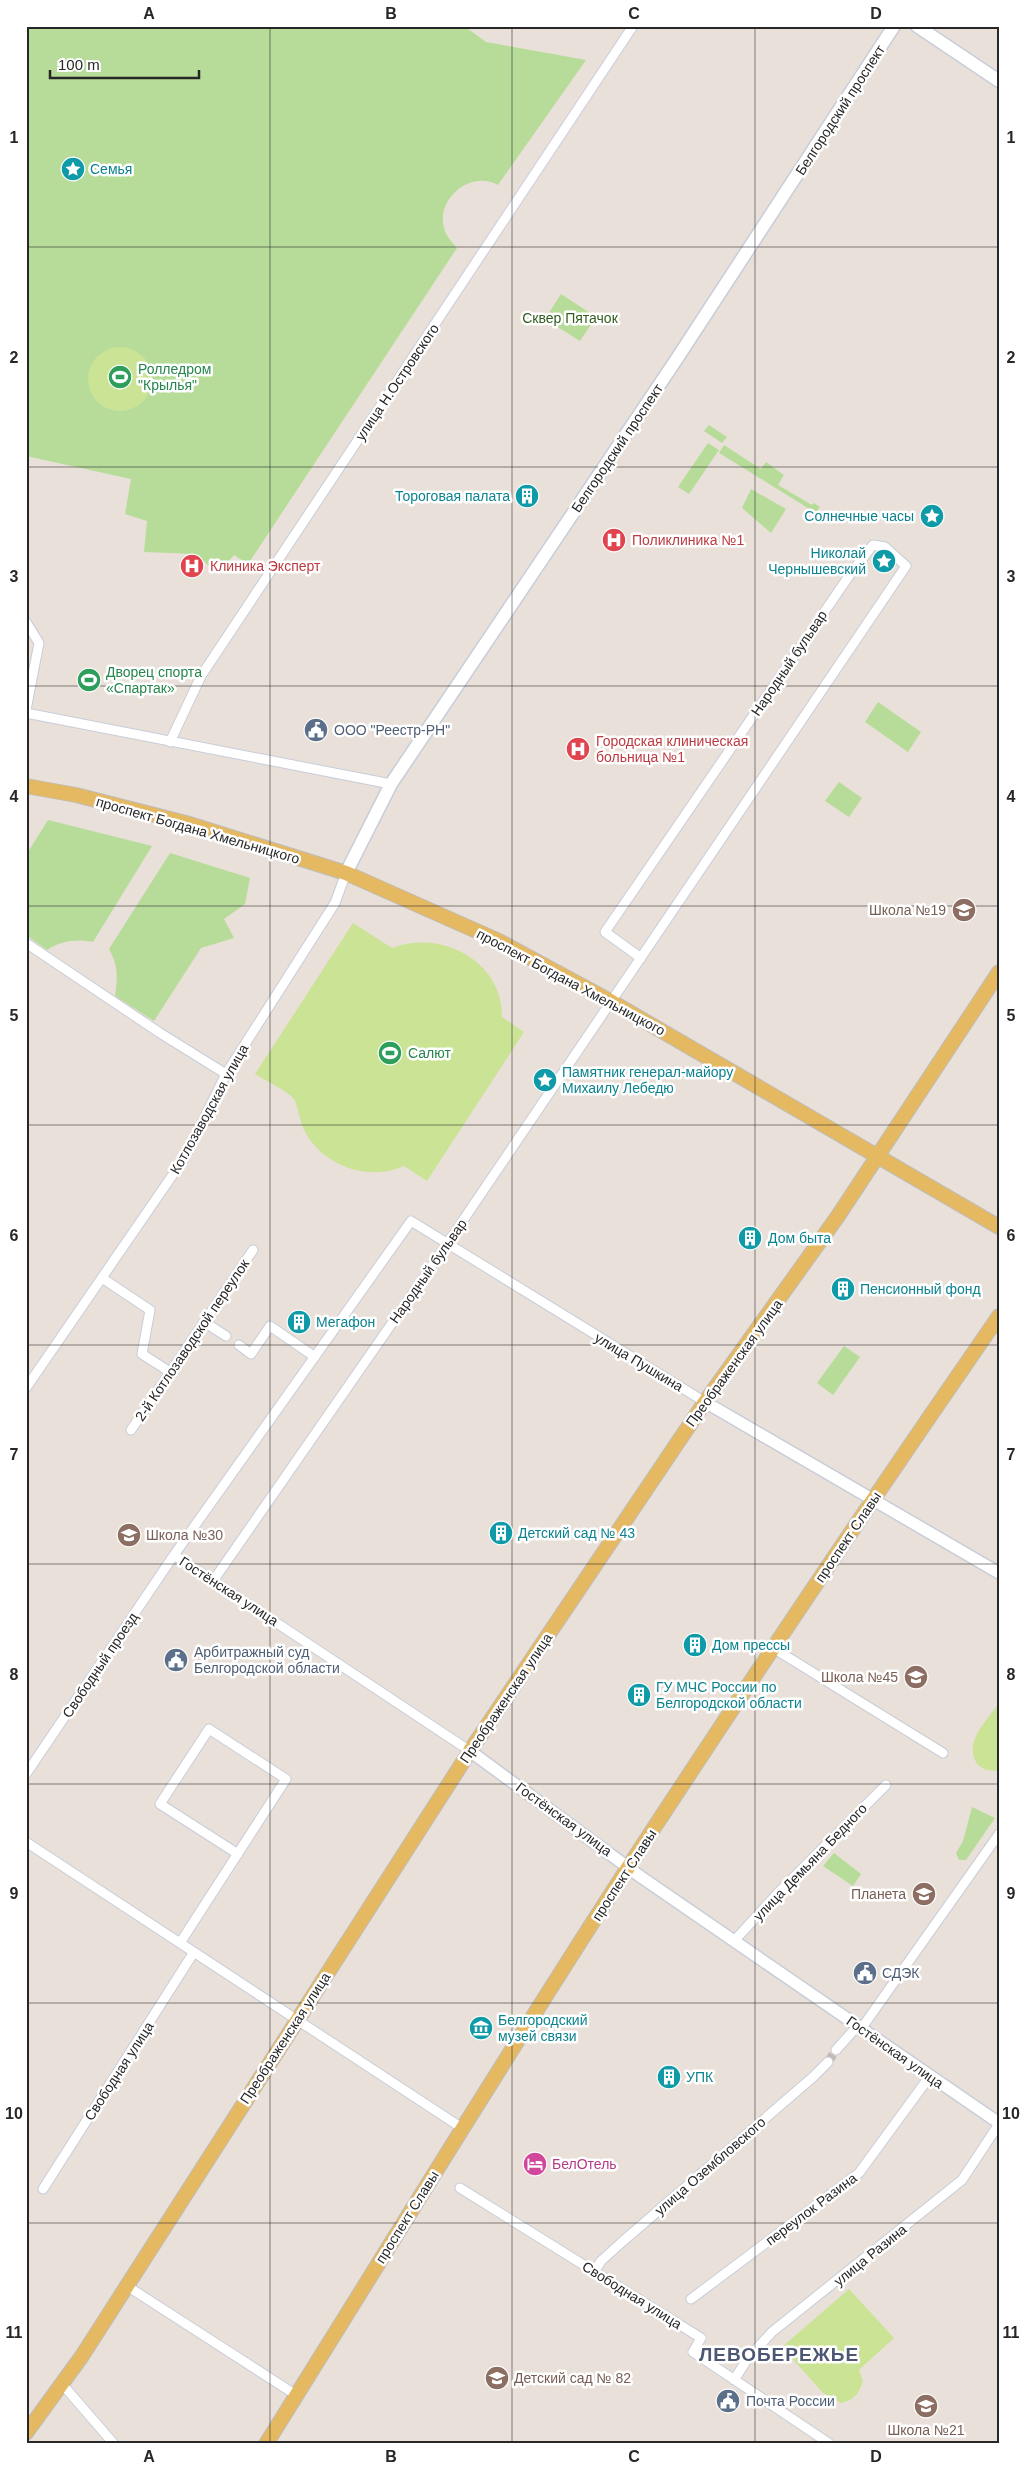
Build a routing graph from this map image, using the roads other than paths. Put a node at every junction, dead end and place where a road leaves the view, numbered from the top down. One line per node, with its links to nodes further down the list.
1 (633, 26): 7 (street, улица Н.Островского)
2 (894, 26): 8 (main road, Белгородский проспект)
3 (917, 26): 4 (main road)
4 (999, 81)
5 (26, 622): 6 (street)
6 (26, 711): 7 (street)
7 (170, 742): 8 (street)
8 (391, 784): 10 (main road, Белгородский проспект)
9 (26, 786): 10 (main road, проспект Богдана Хмельницкого)
10 (342, 872): 14 (main road, проспект Богдана Хмельницкого); 15 (street, Котлозаводская улица)
11 (26, 943): 15 (street)
12 (640, 958): 12 (street, Народный бульвар); 14 (street, Народный бульвар)
13 (999, 972): 16 (main road, Преображенская улица)
14 (612, 1002): 16 (main road, проспект Богдана Хмельницкого); 18 (street, Народный бульвар)
15 (226, 1074): 20 (street, Котлозаводская улица)
16 (877, 1156): 17 (main road, проспект Богдана Хмельницкого); 28 (main road, Преображенская улица)
17 (999, 1227)
18 (447, 1244): 25 (street, улица Пушкина); 28 (street, улица Пушкина); 33 (street, Народный бульвар)
19 (252, 1250): 22 (street, 2-й Котлозаводской переулок)
20 (102, 1278): 26 (street); 27 (street, Котлозаводская улица)
21 (999, 1316): 30 (main road, проспект Славы)
22 (204, 1322): 23 (street); 26 (street, 2-й Котлозаводской переулок)
23 (226, 1336)
24 (239, 1346): 25 (street)
25 (315, 1357): 31 (street)
26 (170, 1372): 29 (street, 2-й Котлозаводской переулок)
27 (26, 1388)
28 (705, 1402): 30 (street, улица Пушкина); 35 (main road, Преображенская улица)
29 (131, 1430)
30 (872, 1500): 32 (street, улица Пушкина); 34 (main road, проспект Славы)
31 (174, 1555): 33 (street, Гостёнская улица); 37 (street, Свободный проезд)
32 (999, 1573)
33 (213, 1581): 35 (street, Гостёнская улица)
34 (773, 1648): 36 (street); 42 (main road, проспект Славы)
35 (470, 1751): 42 (street, Гостёнская улица); 46 (main road, Преображенская улица)
36 (942, 1753)
37 (26, 1774)
38 (886, 1785): 43 (street, улица Демьяна Бедного)
39 (999, 1834): 47 (street)
40 (26, 1842): 44 (street)
41 (238, 1854): 41 (street); 44 (street)
42 (629, 1866): 43 (street, Гостёнская улица); 52 (main road, проспект Славы)
43 (734, 1941): 47 (street, Гостёнская улица)
44 (180, 1943): 45 (street)
45 (194, 1952): 46 (street); 54 (street, Свободная улица)
46 (296, 2020): 52 (street); 56 (main road, Преображенская улица)
47 (861, 2029): 48 (street); 50 (street, Гостёнская улица)
48 (836, 2050)
49 (828, 2062): 55 (street, улица Озембловского)
50 (930, 2076): 51 (street, Гостёнская улица); 57 (street, переулок Разина)
51 (999, 2123): 58 (street, улица Разина)
52 (462, 2128): 60 (main road, проспект Славы)
53 (460, 2188): 55 (street, Свободная улица)
54 (44, 2189)
55 (594, 2272): 58 (street, Свободная улица)
56 (127, 2286): 59 (main road, Преображенская улица); 60 (street)
57 (691, 2299)
58 (734, 2380): 64 (street, Свободная улица)
59 (63, 2385): 61 (main road, Преображенская улица); 62 (street)
60 (296, 2395): 63 (main road, проспект Славы)
61 (26, 2433)
62 (114, 2444)
63 (266, 2444)
64 (830, 2444)

